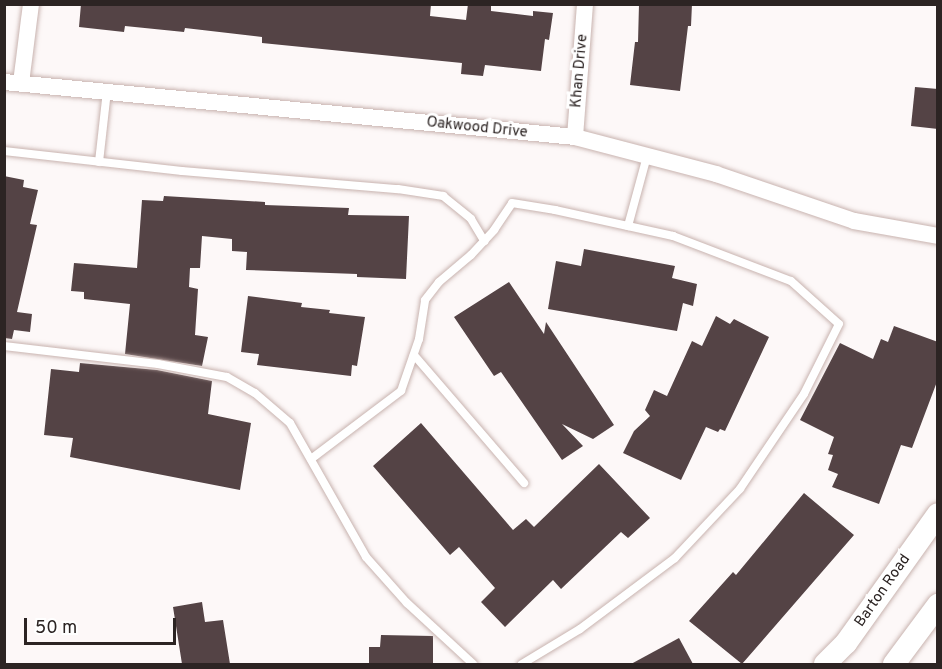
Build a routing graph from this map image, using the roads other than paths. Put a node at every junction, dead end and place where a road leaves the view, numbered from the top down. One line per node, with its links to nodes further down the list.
1 (31, 4): 3 (street)
2 (585, 4): 5 (street, Khan Drive)
3 (13, 83): 4 (street, Oakwood Drive)
4 (107, 91): 5 (street, Oakwood Drive); 8 (lane)
5 (574, 137): 7 (street, Oakwood Drive)
6 (4, 151): 8 (lane)
7 (647, 156): 9 (lane); 10 (street, Oakwood Drive)
8 (99, 162): 11 (lane)
9 (628, 226): 11 (lane); 19 (lane)
10 (938, 236)
11 (484, 241): 13 (lane)
12 (4, 345): 14 (lane)
13 (414, 355): 14 (lane); 15 (lane)
14 (310, 459): 18 (lane)
15 (524, 483)
16 (938, 514): 20 (main road, Barton Road)
17 (938, 605): 21 (main road)
18 (473, 664)
19 (522, 664)
20 (825, 664)
21 (894, 664)

